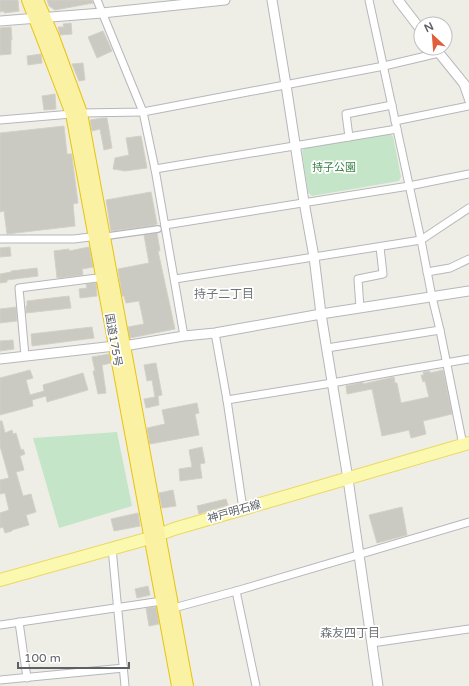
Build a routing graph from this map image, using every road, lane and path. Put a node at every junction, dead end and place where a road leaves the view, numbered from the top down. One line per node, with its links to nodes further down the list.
1 (28, 0): 10 (highway, 国道175号)
2 (37, 0): 10 (highway, 国道175号)
3 (97, 0): 9 (street)
4 (225, 0): 8 (street)
5 (272, 0): 16 (street)
6 (369, 0): 15 (street)
7 (398, 0): 11 (street)
8 (189, 2): 9 (street)
9 (102, 13): 10 (street); 21 (street)
10 (40, 18): 12 (street); 22 (highway, 国道175号)
11 (413, 20)
12 (0, 21)
13 (417, 56): 15 (street)
14 (442, 56): 17 (street)
15 (384, 66): 16 (street); 19 (street)
16 (286, 85): 21 (street); 27 (street)
17 (466, 87): 18 (street)
18 (469, 101)
19 (392, 105): 24 (street); 26 (street)
20 (469, 106): 24 (street)
21 (143, 112): 22 (street); 28 (street)
22 (76, 113): 23 (street); 35 (highway, 国道175号)
23 (0, 120)
24 (395, 121): 25 (street)
25 (397, 129): 26 (street); 30 (street)
26 (349, 137): 27 (street)
27 (295, 146): 28 (street); 31 (street)
28 (155, 169): 33 (street)
29 (469, 174): 30 (street)
30 (409, 186): 31 (street); 37 (street)
31 (304, 202): 33 (street); 39 (street)
32 (469, 208): 37 (street)
33 (165, 224): 43 (street)
34 (158, 229): 35 (street)
35 (102, 236): 36 (street); 42 (highway, 国道175号)
36 (0, 239)
37 (421, 240): 38 (street); 41 (street)
38 (380, 247): 39 (street); 46 (street)
39 (314, 257): 43 (street); 47 (street)
40 (469, 259): 41 (street)
41 (427, 272): 45 (street)
42 (107, 277): 51 (highway, 国道175号); 53 (street)
43 (175, 279): 50 (street)
44 (469, 291): 45 (street)
45 (432, 297): 46 (street); 48 (street)
46 (360, 308): 47 (street)
47 (321, 314): 49 (street); 52 (street)
48 (440, 330): 52 (street); 56 (street)
49 (215, 333): 50 (street); 58 (street)
50 (184, 336): 51 (street)
51 (119, 346): 53 (street); 63 (highway, 国道175号)
52 (326, 348): 57 (street)
53 (25, 356): 54 (street)
54 (0, 359)
55 (469, 359): 56 (street)
56 (447, 362): 57 (street); 59 (street)
57 (332, 383): 58 (street); 60 (street)
58 (227, 400): 61 (street)
59 (466, 444): 60 (main road, 神戸明石線)
60 (348, 479): 61 (main road, 神戸明石線); 65 (street)
61 (243, 509): 63 (main road, 神戸明石線)
62 (469, 522): 65 (street)
63 (154, 536): 64 (main road, 神戸明石線); 68 (highway, 国道175号)
64 (112, 548): 66 (main road, 神戸明石線); 69 (street)
65 (358, 555): 67 (street); 73 (street)
66 (0, 580)
67 (236, 591): 68 (street); 81 (street)
68 (166, 606): 69 (street); 79 (highway, 国道175号); 80 (highway, 国道175号)
69 (117, 607): 70 (street); 74 (street)
70 (19, 622): 71 (street); 75 (street)
71 (0, 625)
72 (469, 629): 73 (street)
73 (372, 644): 82 (street)
74 (124, 668): 75 (street); 78 (street)
75 (30, 677): 76 (street); 77 (street)
76 (0, 680)
77 (33, 686)
78 (125, 686)
79 (178, 686)
80 (187, 686)
81 (256, 686)
82 (378, 686)

